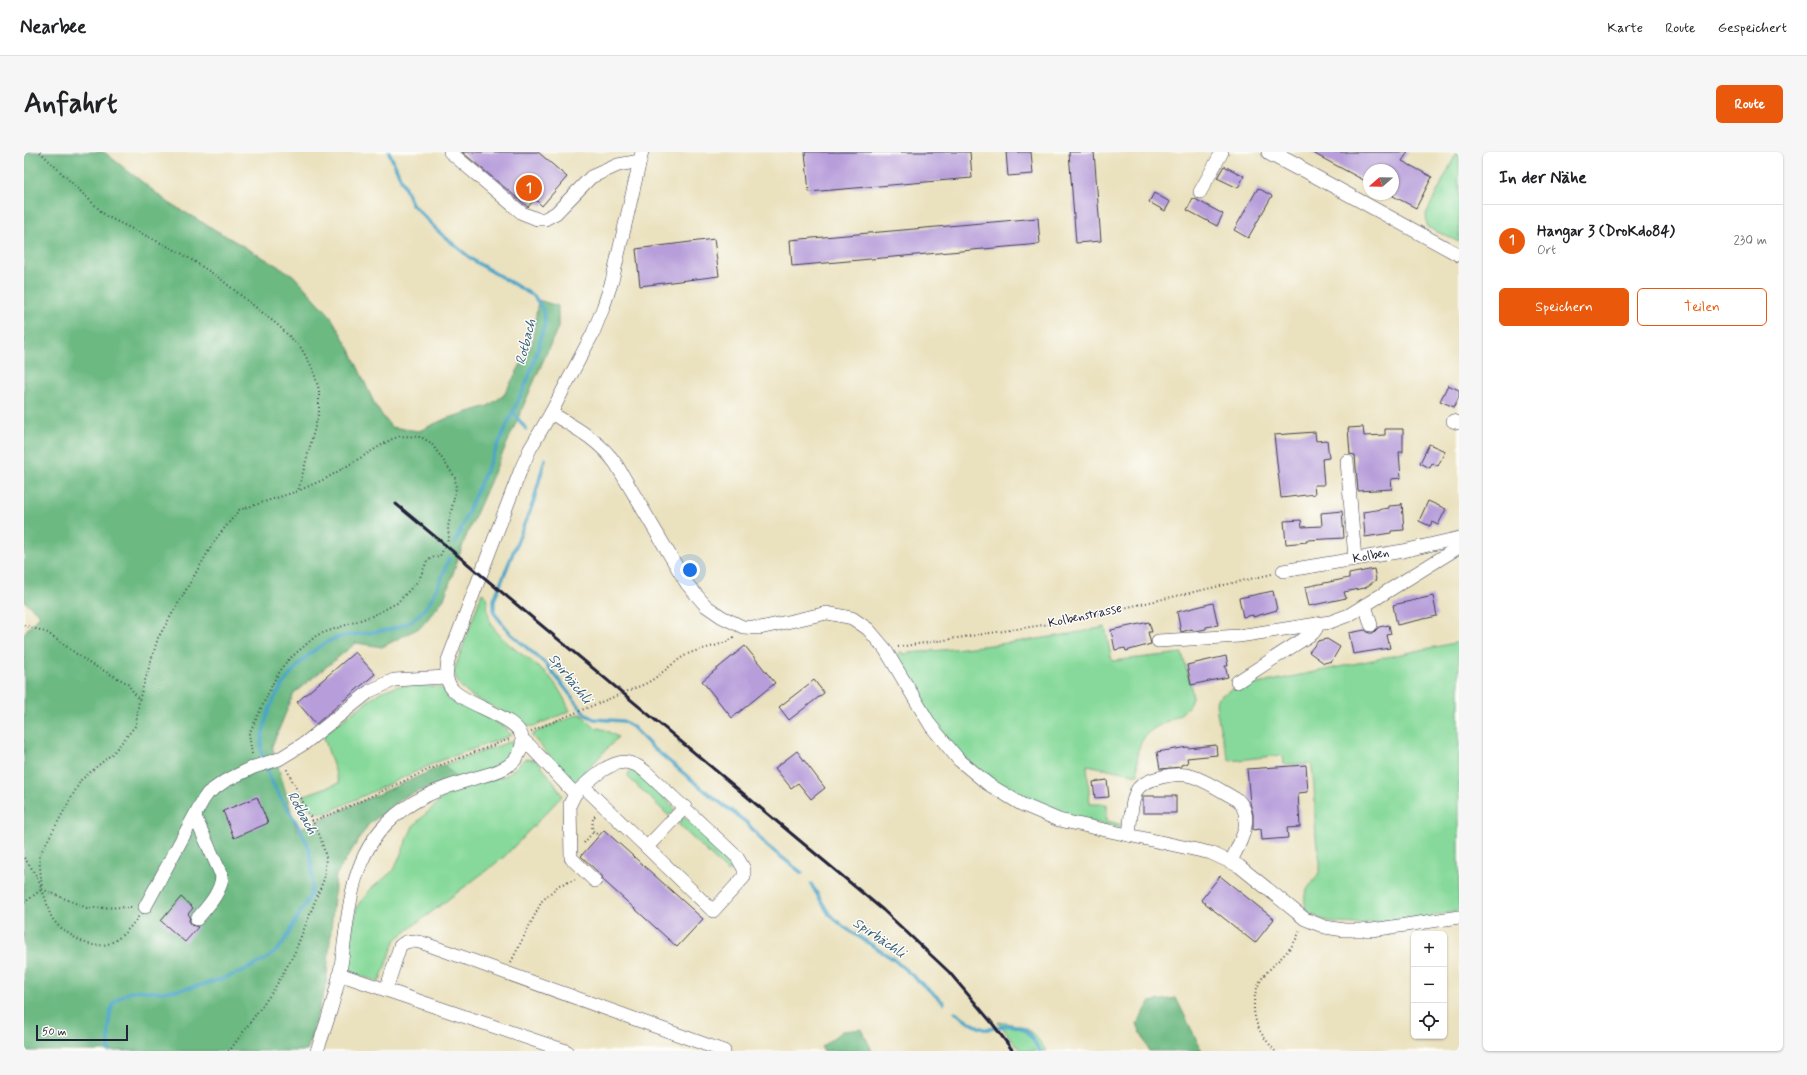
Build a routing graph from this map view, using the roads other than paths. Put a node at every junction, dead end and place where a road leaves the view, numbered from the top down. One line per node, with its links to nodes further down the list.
1 (450, 152): 4 (street)
2 (1222, 152): 6 (street)
3 (1270, 152): 5 (main road)
4 (641, 156): 8 (street)
5 (1298, 167): 7 (street)
6 (1200, 192)
7 (1459, 255)
8 (551, 413): 18 (street); 24 (street)
9 (1347, 461): 12 (street)
10 (1459, 538): 12 (street, Kolben)
11 (1459, 547): 14 (street)
12 (1355, 559): 13 (street, Kolben)
13 (1283, 571)
14 (1365, 605): 15 (street); 16 (street)
15 (1316, 624): 17 (street); 19 (street)
16 (1371, 625)
17 (1158, 641)
18 (446, 676): 20 (street); 23 (street)
19 (1237, 682)
20 (522, 738): 21 (street); 31 (street)
21 (579, 790): 22 (street); 25 (street); 27 (street)
22 (685, 808): 25 (street); 25 (street)
23 (195, 817): 28 (street); 30 (street)
24 (1129, 835): 26 (street); 26 (street)
25 (647, 847)
26 (1231, 861): 29 (street)
27 (595, 882)
28 (145, 906)
29 (1459, 917)
30 (197, 918)
31 (339, 974): 32 (street); 33 (street)
32 (386, 990): 34 (street); 35 (street)
33 (317, 1051)
34 (566, 1051)
35 (724, 1051)

